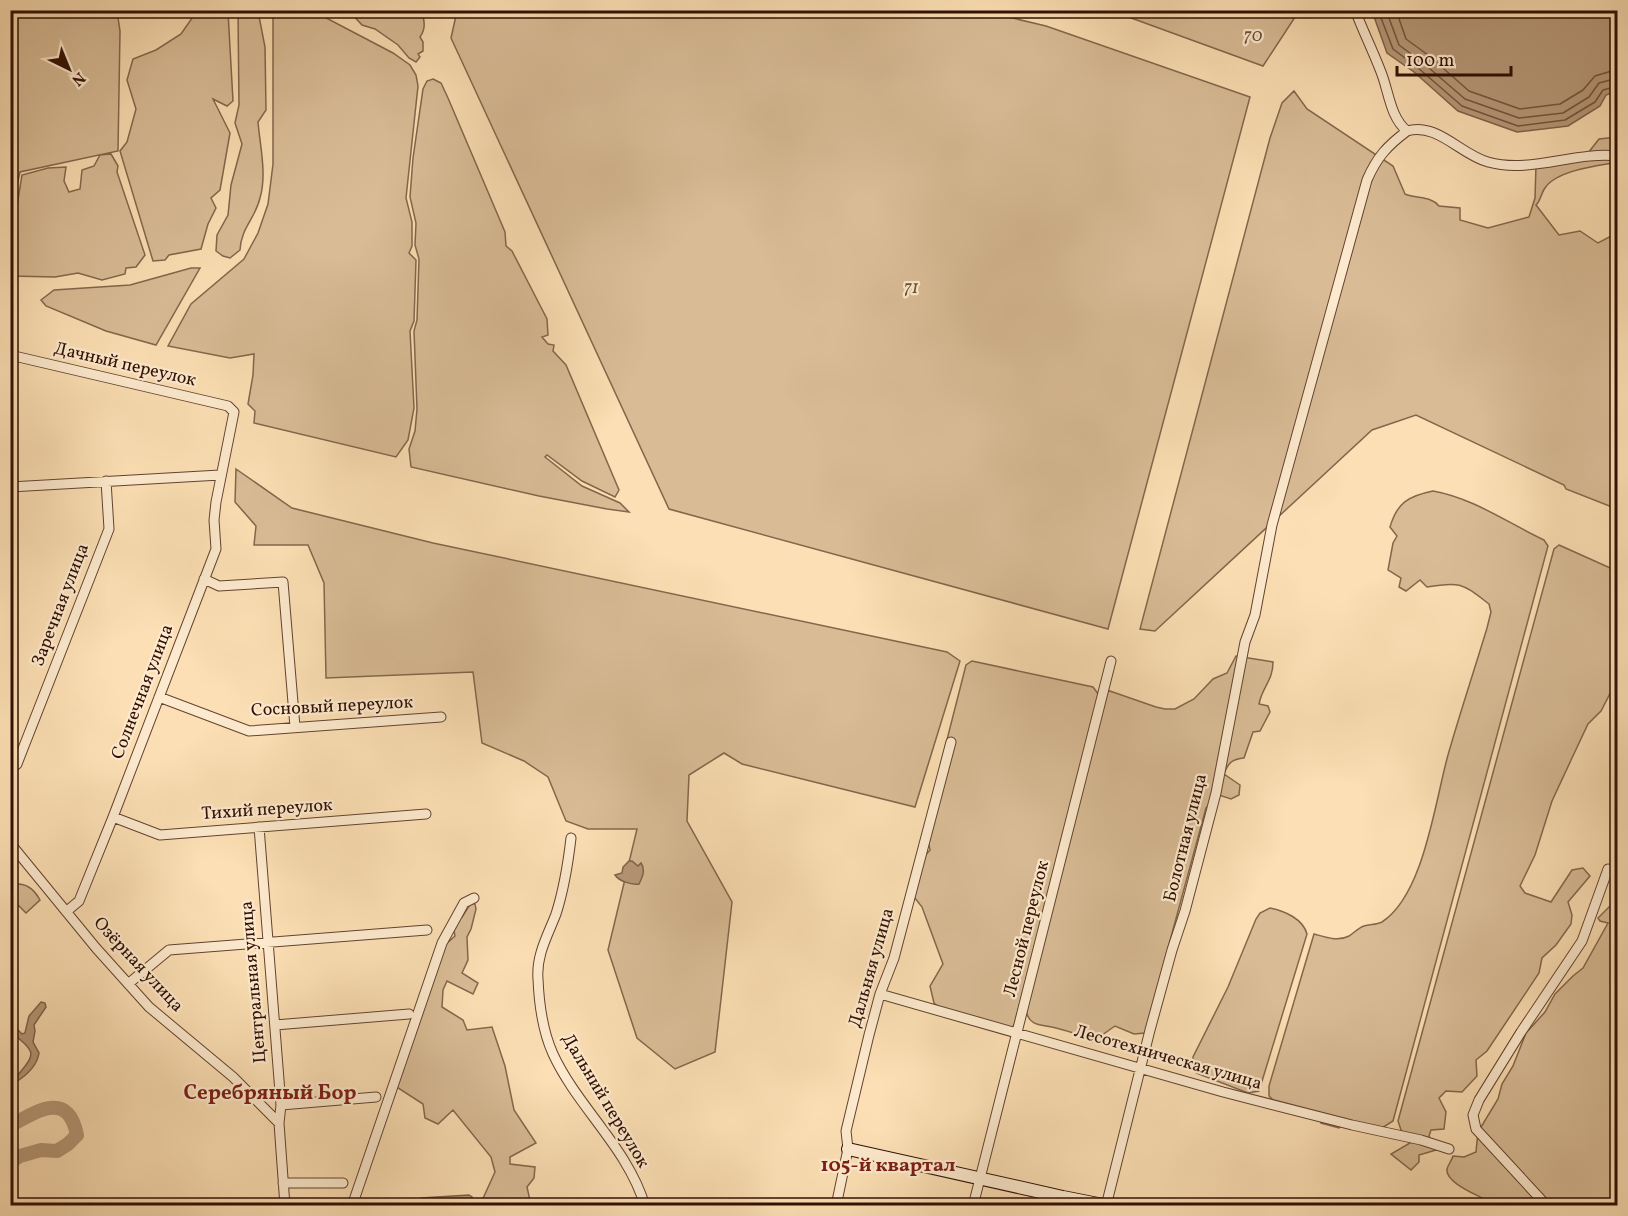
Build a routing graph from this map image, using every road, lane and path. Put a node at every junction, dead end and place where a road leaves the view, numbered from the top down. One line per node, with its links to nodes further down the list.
1 (1355, 10): 2 (street)
2 (1407, 131): 3 (street); 31 (street, Болотная улица)
3 (1617, 156)
4 (10, 355): 5 (street, Дачный переулок)
5 (232, 408): 6 (street, Солнечная улица)
6 (220, 475): 7 (street); 9 (street, Солнечная улица)
7 (106, 481): 8 (street); 15 (street, Заречная улица)
8 (10, 487)
9 (204, 579): 11 (street, Солнечная улица); 13 (street)
10 (1111, 661): 30 (street, Лесной переулок)
11 (159, 697): 13 (street, Сосновый переулок); 17 (street, Солнечная улица)
12 (441, 717): 13 (street, Сосновый переулок)
13 (295, 727)
14 (951, 742): 27 (street, Дальняя улица)
15 (10, 770)
16 (426, 814): 18 (street, Тихий переулок)
17 (113, 818): 18 (street, Тихий переулок); 23 (street, Солнечная улица)
18 (259, 827): 25 (street, Центральная улица)
19 (571, 838): 43 (street, Дальний переулок)
20 (10, 843): 23 (street, Озёрная улица)
21 (1608, 869): 46 (street)
22 (474, 898): 42 (street)
23 (67, 911): 26 (street, Озёрная улица)
24 (427, 930): 25 (street)
25 (267, 943): 26 (street); 29 (street, Центральная улица)
26 (128, 984): 34 (street, Озёрная улица)
27 (880, 994): 30 (street, Лесотехническая улица); 35 (street, Дальняя улица)
28 (409, 1014): 29 (street)
29 (275, 1025): 33 (street, Центральная улица)
30 (1018, 1032): 31 (street, Лесотехническая улица); 37 (street, Лесной переулок)
31 (1140, 1068): 36 (street, Лесотехническая улица); 40 (street, Болотная улица)
32 (376, 1097): 33 (street)
33 (281, 1105): 34 (street, Центральная улица)
34 (279, 1123): 38 (street, Центральная улица)
35 (848, 1149): 37 (street); 44 (street, Дальняя улица)
36 (1449, 1149)
37 (980, 1179): 40 (street); 45 (street, Лесной переулок)
38 (283, 1183): 39 (street); 41 (street, Центральная улица)
39 (343, 1183)
40 (1107, 1205)
41 (285, 1206)
42 (352, 1206)
43 (645, 1206)
44 (836, 1206)
45 (973, 1206)
46 (1547, 1206)

